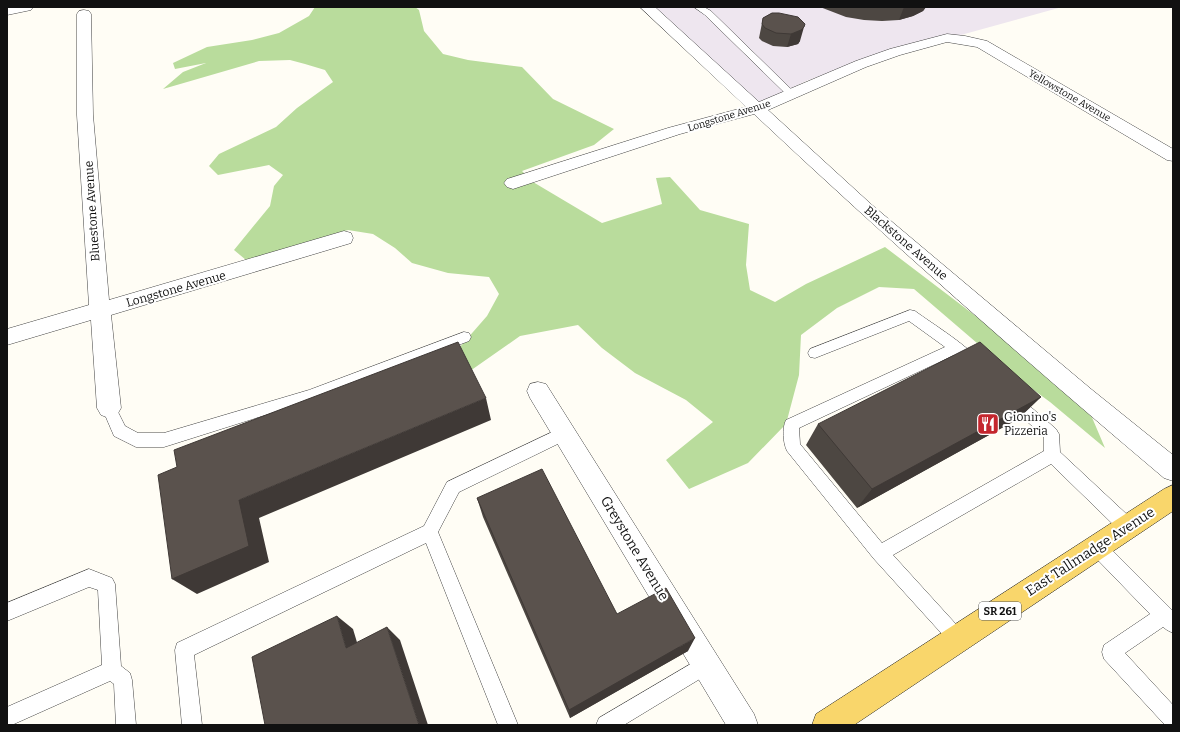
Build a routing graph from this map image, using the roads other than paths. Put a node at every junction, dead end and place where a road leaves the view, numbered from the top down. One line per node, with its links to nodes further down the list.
1 (26, 7): 4 (street)
2 (648, 7): 8 (street, Blackstone Avenue)
3 (698, 7): 7 (lane)
4 (7, 10)
5 (84, 14): 12 (street, Bluestone Avenue)
6 (965, 40): 7 (street, Longstone Avenue); 9 (street, Yellowstone Avenue)
7 (791, 94): 8 (street, Longstone Avenue)
8 (758, 108): 10 (street, Longstone Avenue); 23 (street, Blackstone Avenue)
9 (1173, 156)
10 (513, 183)
11 (344, 238): 12 (street, Longstone Avenue)
12 (101, 309): 13 (street, Longstone Avenue); 20 (street, Bluestone Avenue)
13 (7, 337)
14 (464, 337): 20 (lane)
15 (956, 348): 16 (lane); 17 (lane); 28 (lane)
16 (815, 353)
17 (986, 375)
18 (538, 390): 21 (street, Greystone Avenue)
19 (1004, 391): 22 (lane)
20 (109, 408)
21 (565, 433): 26 (lane); 32 (street, Greystone Avenue)
22 (1052, 455): 25 (lane); 28 (lane)
23 (1173, 470)
24 (1171, 501): 25 (main road, East Tallmadge Avenue / SR 261)
25 (1128, 527): 27 (main road, East Tallmadge Avenue / SR 261)
26 (430, 532): 37 (lane); 38 (lane)
27 (1097, 547): 30 (lane); 31 (main road, East Tallmadge Avenue / SR 261)
28 (880, 554): 31 (lane)
29 (7, 612): 33 (lane)
30 (1168, 619): 35 (lane)
31 (958, 639): 41 (main road, East Tallmadge Avenue / SR 261)
32 (706, 664): 39 (lane); 40 (street, Greystone Avenue)
33 (112, 670): 34 (lane); 36 (lane)
34 (7, 717)
35 (1173, 719)
36 (126, 725)
37 (192, 725)
38 (508, 725)
39 (606, 725)
40 (743, 725)
41 (827, 725)

